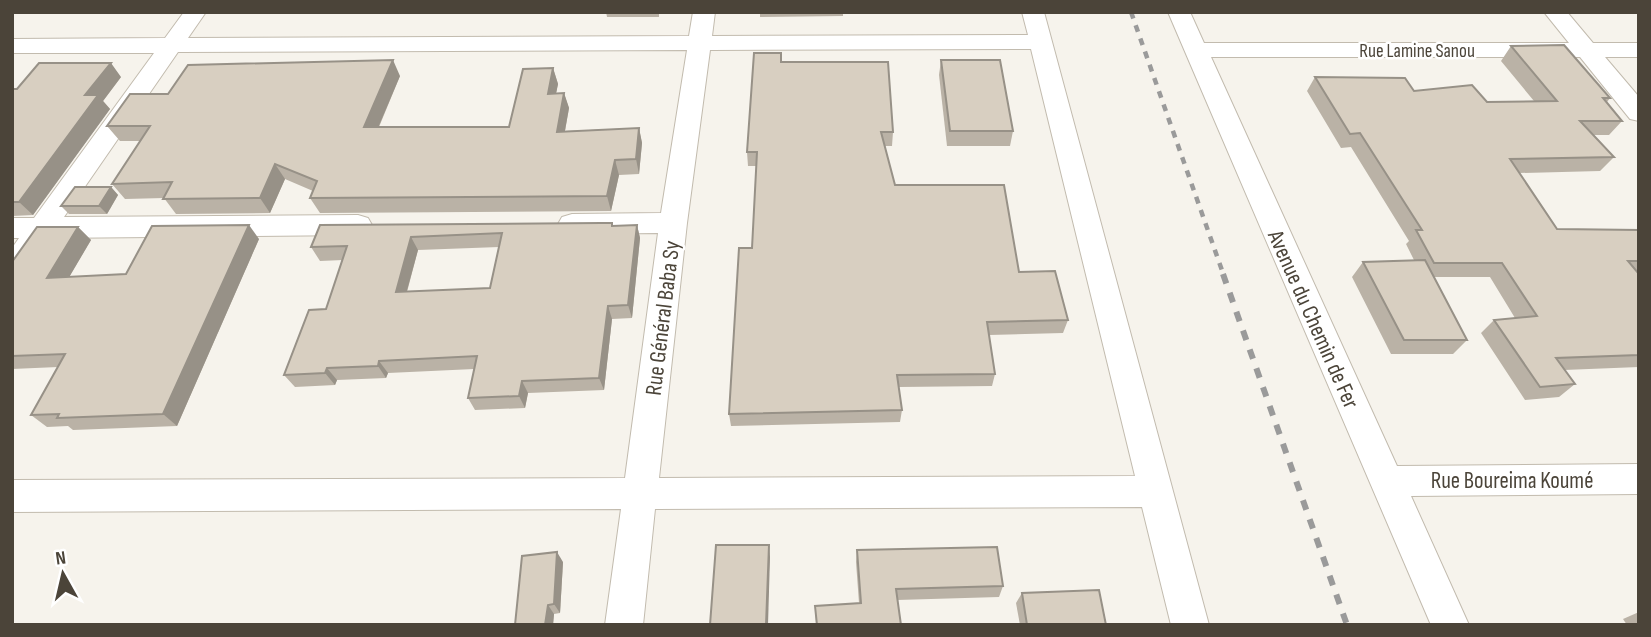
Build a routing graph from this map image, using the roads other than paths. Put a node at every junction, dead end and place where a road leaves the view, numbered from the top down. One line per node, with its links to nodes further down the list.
1 (195, 12): 9 (street)
2 (704, 12): 7 (street, Rue Général Baba Sy)
3 (1033, 12): 6 (street)
4 (1179, 12): 10 (street, Avenue du Chemin de Fer)
5 (1555, 12): 11 (street)
6 (1039, 42): 7 (street); 22 (street)
7 (700, 43): 9 (street); 14 (street, Rue Général Baba Sy)
8 (12, 46): 9 (street)
9 (173, 46): 18 (street)
10 (1196, 50): 11 (street, Rue Lamine Sanou); 21 (street, Avenue du Chemin de Fer)
11 (1587, 50): 12 (street, Rue Lamine Sanou); 13 (street)
12 (1639, 50)
13 (1639, 113)
14 (673, 223): 15 (street); 23 (street, Rue Général Baba Sy)
15 (550, 224)
16 (385, 225): 18 (street)
17 (12, 228): 18 (street)
18 (42, 228): 19 (street)
19 (12, 270)
20 (1639, 479): 21 (street, Rue Boureima Koumé)
21 (1385, 481): 27 (street, Avenue du Chemin de Fer)
22 (1157, 491): 23 (street); 26 (street)
23 (641, 493): 24 (street); 25 (street, Rue Général Baba Sy)
24 (12, 496)
25 (624, 625)
26 (1190, 625)
27 (1450, 625)

